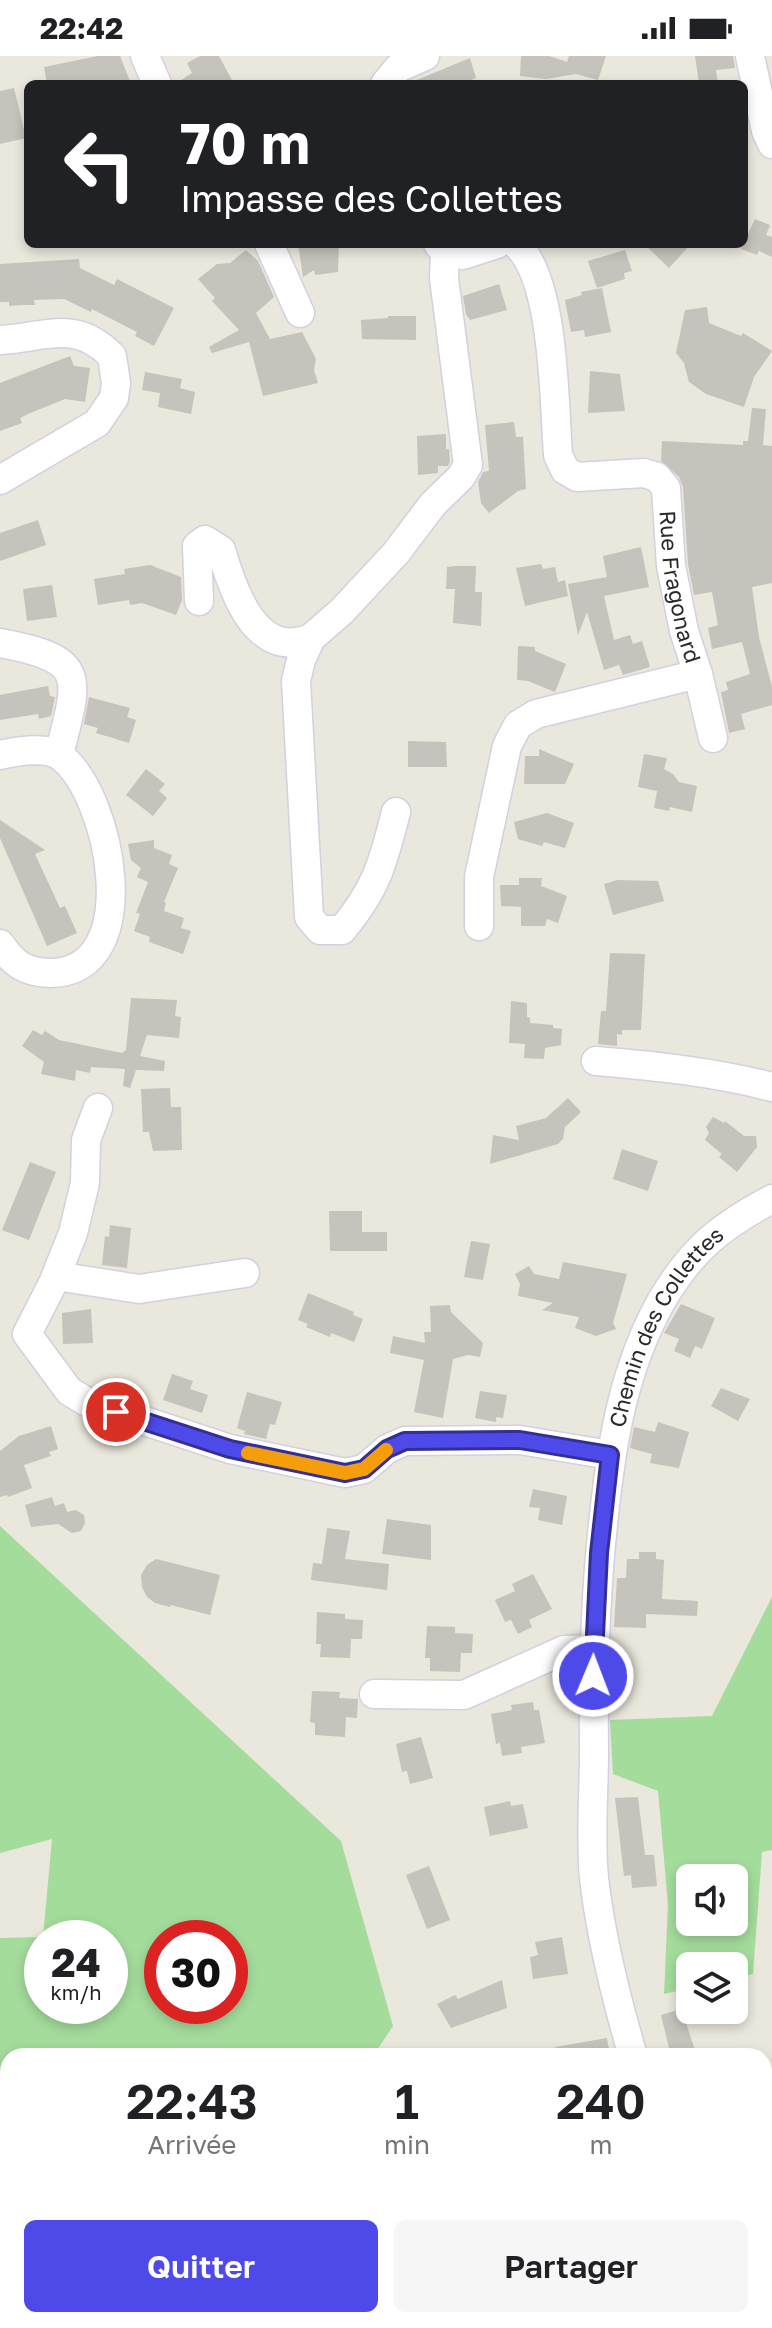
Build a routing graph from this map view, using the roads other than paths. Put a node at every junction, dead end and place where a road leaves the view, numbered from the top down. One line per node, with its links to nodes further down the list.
1 (145, 56): 4 (street)
2 (425, 56): 5 (street)
3 (750, 56): 6 (street)
4 (155, 80)
5 (388, 80)
6 (772, 144)
7 (271, 248): 11 (street)
8 (441, 248): 9 (street); 15 (street)
9 (485, 248)
10 (520, 248): 17 (street, Rue Fragonard)
11 (300, 313)
12 (0, 340): 13 (street)
13 (0, 480)
14 (199, 601): 15 (street)
15 (311, 638): 21 (street)
16 (0, 643): 20 (street)
17 (698, 674): 18 (street, Rue Fragonard); 22 (street)
18 (713, 738)
19 (0, 755): 20 (street)
20 (59, 755): 23 (street)
21 (396, 812)
22 (479, 926)
23 (0, 944)
24 (596, 1061): 25 (street)
25 (772, 1087)
26 (98, 1108): 29 (street)
27 (772, 1199): 30 (street, Chemin des Collettes)
28 (245, 1273): 29 (street)
29 (56, 1276): 30 (street)
30 (610, 1455): 31 (street, Chemin des Collettes)
31 (593, 1649): 32 (street); 33 (street, Chemin des Collettes)
32 (374, 1694)
33 (631, 2048)

